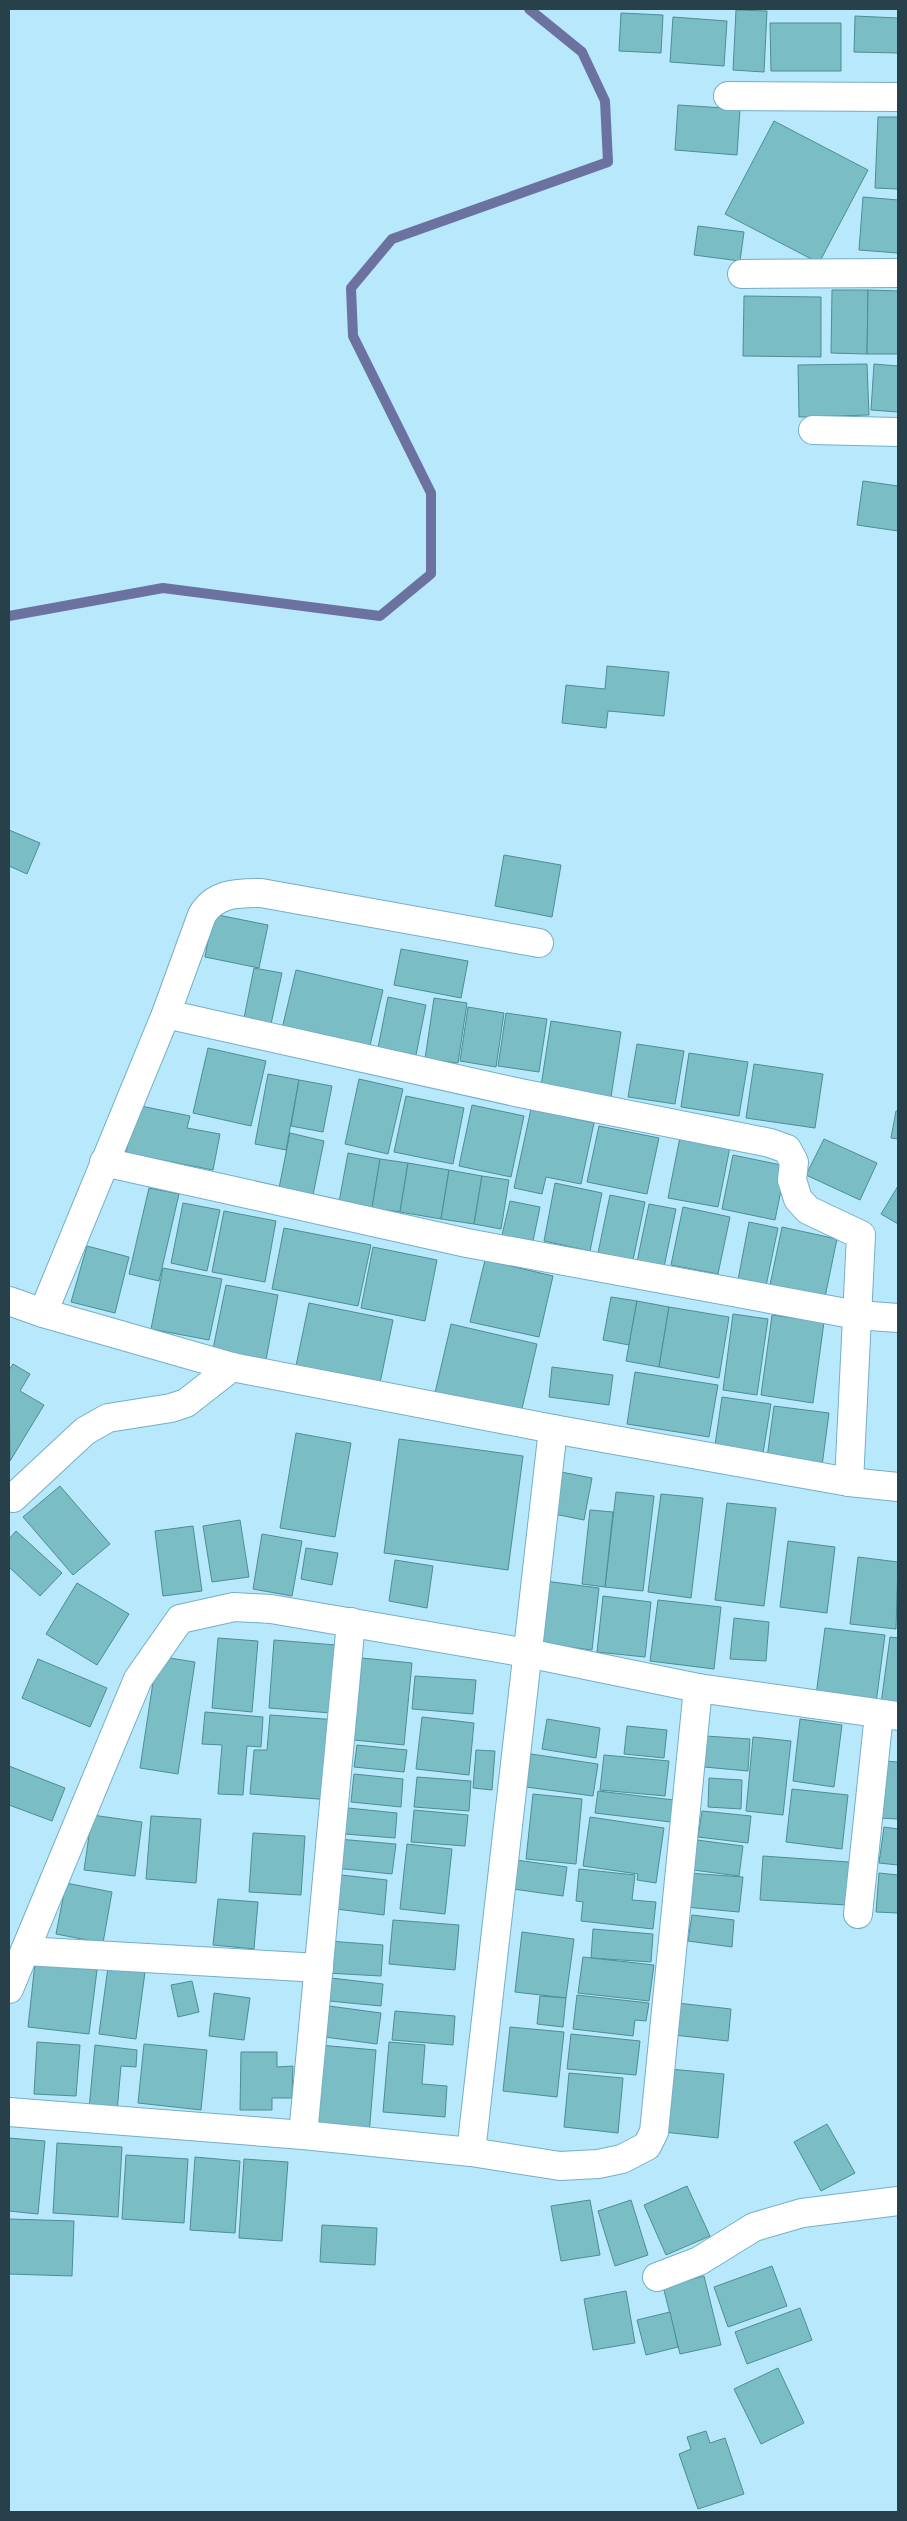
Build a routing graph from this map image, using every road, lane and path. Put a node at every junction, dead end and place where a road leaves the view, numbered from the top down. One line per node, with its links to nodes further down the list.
1 (728, 96): 2 (street)
2 (898, 97)
3 (898, 273): 4 (street)
4 (742, 274)
5 (813, 430): 6 (street)
6 (898, 432)
7 (539, 943): 8 (street)
8 (166, 1014): 9 (street); 12 (street)
9 (104, 1162): 11 (street); 12 (street)
10 (9, 1301): 11 (street)
11 (43, 1313): 14 (street)
12 (858, 1315): 13 (street); 16 (street)
13 (898, 1318)
14 (232, 1367): 15 (street); 18 (street)
15 (553, 1430): 16 (street); 20 (street)
16 (849, 1482): 17 (street)
17 (898, 1487)
18 (13, 1498)
19 (351, 1622): 20 (street); 24 (street); 25 (street)
20 (527, 1653): 21 (street); 29 (street)
21 (698, 1688): 22 (street); 29 (street)
22 (888, 1715): 23 (street)
23 (858, 1914)
24 (25, 1951): 25 (street); 26 (street)
25 (319, 1968): 28 (street)
26 (9, 1989)
27 (9, 2112): 28 (street)
28 (303, 2135): 29 (street)
29 (471, 2152)
30 (898, 2202): 31 (street)
31 (657, 2277)

